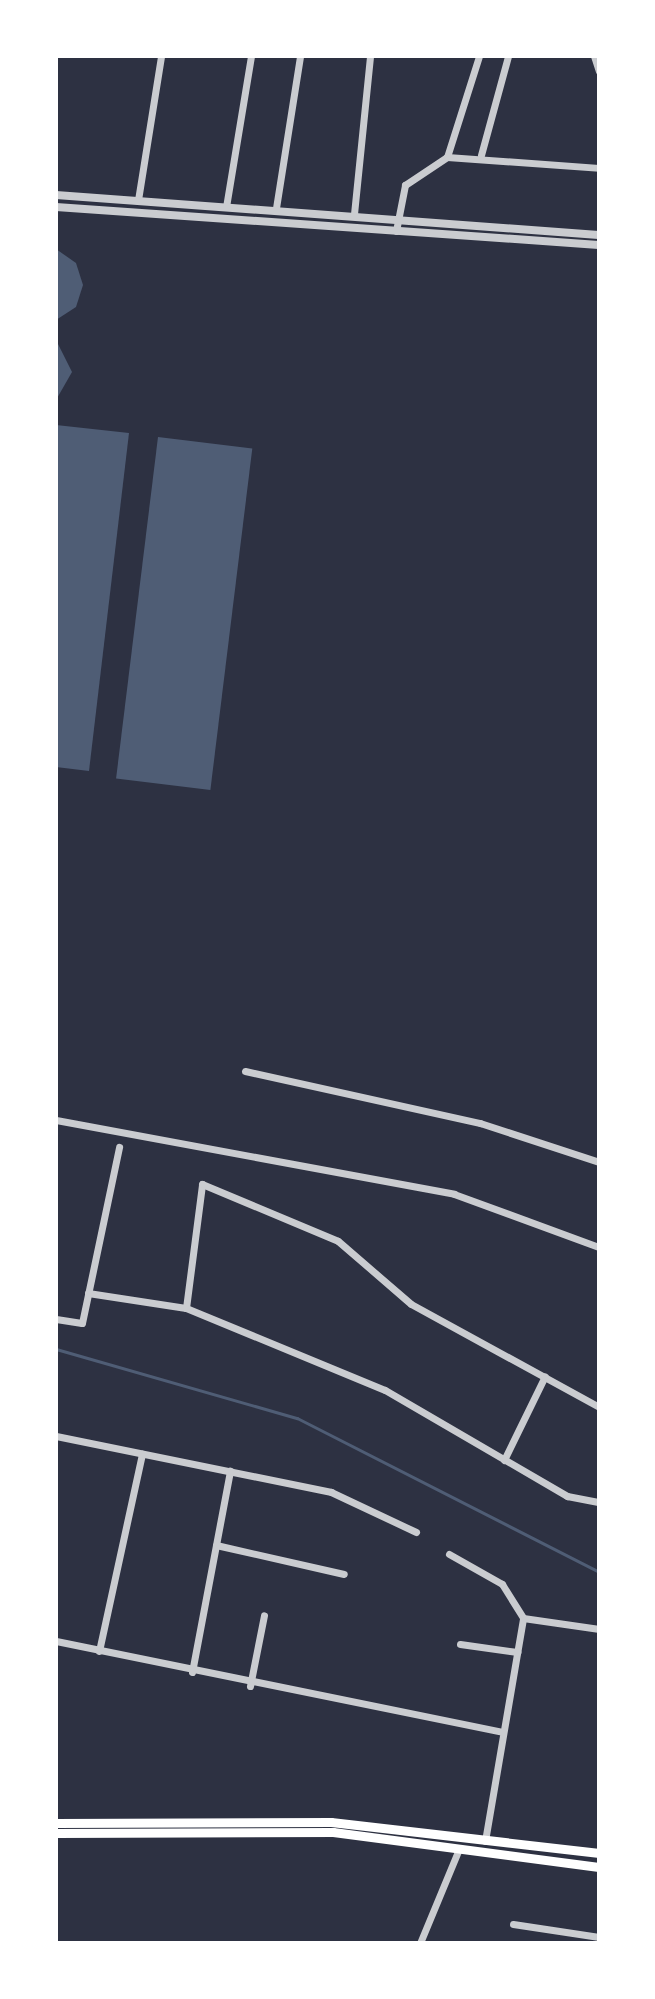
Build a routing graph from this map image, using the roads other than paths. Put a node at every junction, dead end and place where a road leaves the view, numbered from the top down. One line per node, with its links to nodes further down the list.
1 (161, 56): 13 (street)
2 (251, 56): 15 (street)
3 (300, 56): 16 (street)
4 (370, 56): 17 (street)
5 (479, 56): 10 (street)
6 (508, 56): 9 (street)
7 (594, 56): 8 (street)
8 (599, 67)
9 (481, 155): 10 (street); 11 (street)
10 (447, 157): 18 (street)
11 (599, 168)
12 (56, 195): 13 (street)
13 (138, 200): 15 (street)
14 (56, 207): 19 (street)
15 (226, 207): 16 (street)
16 (276, 208): 17 (street)
17 (354, 214): 18 (street)
18 (398, 217): 19 (street); 20 (street)
19 (396, 231): 21 (street)
20 (599, 235)
21 (599, 245)
22 (245, 1071): 25 (street)
23 (56, 1120): 26 (street)
24 (119, 1147): 27 (street)
25 (599, 1162)
26 (599, 1247)
27 (88, 1293): 28 (street); 29 (street)
28 (186, 1308): 30 (street); 34 (street)
29 (56, 1319)
30 (545, 1376): 31 (street); 34 (street)
31 (599, 1407)
32 (56, 1436): 33 (street)
33 (142, 1454): 35 (street); 46 (street)
34 (504, 1460): 36 (street)
35 (230, 1471): 37 (street); 38 (street)
36 (599, 1502)
37 (416, 1532)
38 (216, 1545): 40 (street); 48 (street)
39 (449, 1554): 42 (street)
40 (344, 1574)
41 (264, 1615): 49 (street)
42 (523, 1618): 43 (street); 47 (street)
43 (599, 1629)
44 (56, 1641): 46 (street)
45 (460, 1644): 47 (street)
46 (99, 1651): 48 (street)
47 (517, 1652): 50 (street)
48 (192, 1672): 49 (street)
49 (250, 1686): 50 (street)
50 (500, 1731): 53 (street)
51 (56, 1823): 53 (main road)
52 (56, 1833): 54 (main road)
53 (485, 1841): 55 (main road)
54 (459, 1849): 56 (main road); 59 (street)
55 (599, 1853)
56 (599, 1867)
57 (513, 1924): 58 (street)
58 (599, 1937)
59 (420, 1943)

